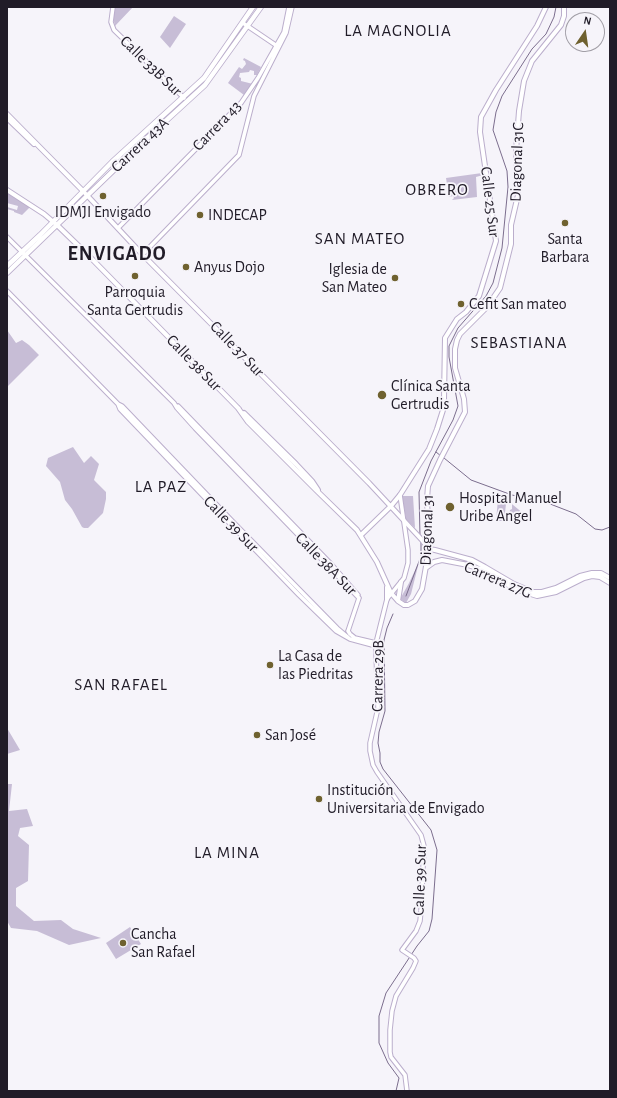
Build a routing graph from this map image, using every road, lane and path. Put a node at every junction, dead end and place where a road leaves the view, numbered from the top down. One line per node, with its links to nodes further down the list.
1 (113, 7): 9 (street, Calle 33B Sur)
2 (253, 7): 7 (main road, Carrera 43A)
3 (261, 7): 7 (main road, Carrera 43A)
4 (291, 7): 8 (street, Carrera 43)
5 (546, 7): 26 (main road, Calle 25 Sur)
6 (564, 7): 25 (main road, Diagonal 31C)
7 (245, 24): 8 (street); 9 (main road, Carrera 43A); 10 (main road, Carrera 43A)
8 (278, 46): 17 (street, Carrera 43); 20 (street, Carrera 43)
9 (183, 97): 10 (street, Calle 33B Sur); 15 (main road, Carrera 43A)
10 (187, 101): 15 (main road, Carrera 43A)
11 (7, 114): 13 (main road, Calle 37 Sur)
12 (7, 118): 13 (main road, Calle 37 Sur)
13 (42, 151): 15 (main road, Calle 37 Sur)
14 (7, 190): 16 (main road, Calle 38 Sur)
15 (85, 193): 16 (main road, Carrera 43A); 17 (main road, Calle 37 Sur)
16 (55, 223): 19 (main road, Carrera 43A); 29 (main road, Calle 38 Sur)
17 (118, 228): 20 (main road, Calle 37 Sur)
18 (7, 237): 19 (street, Calle 38A Sur)
19 (24, 253): 21 (main road, Carrera 43A); 22 (main road, Carrera 43A); 41 (street, Calle 38A Sur)
20 (143, 254): 27 (main road, Calle 37 Sur)
21 (7, 266)
22 (7, 273)
23 (7, 291): 24 (street, Calle 39 Sur)
24 (118, 404): 42 (street, Calle 39 Sur); 43 (street, Calle 39 Sur)
25 (465, 412): 30 (main road, Diagonal 31)
26 (400, 495): 27 (main road, Calle 25 Sur); 28 (street)
27 (391, 506): 28 (main road, Calle 37 Sur); 29 (main road, Calle 25 Sur)
28 (403, 520): 30 (main road, Calle 37 Sur); 34 (street)
29 (361, 535): 33 (main road, Calle 38 Sur)
30 (429, 550): 31 (main road, Diagonal 31); 36 (main road, Carrera 27G)
31 (426, 567): 36 (main road, Carrera 27G); 40 (main road, Diagonal 31)
32 (610, 578): 36 (main road)
33 (386, 581): 37 (main road, Calle 38 Sur); 39 (main road)
34 (401, 582): 37 (street, Carrera 29B); 40 (main road)
35 (610, 583): 36 (main road)
36 (569, 584)
37 (391, 593): 38 (main road); 39 (street, Carrera 29B)
38 (395, 597): 39 (street); 40 (main road)
39 (387, 601): 44 (street, Carrera 29B)
40 (398, 601)
41 (348, 631): 42 (street); 44 (street)
42 (342, 632): 43 (street, Calle 39 Sur)
43 (350, 639): 44 (street, Calle 39 Sur)
44 (376, 644): 45 (street, Carrera 29B)
45 (418, 831): 46 (street, Calle 39 Sur)
46 (407, 1091)

